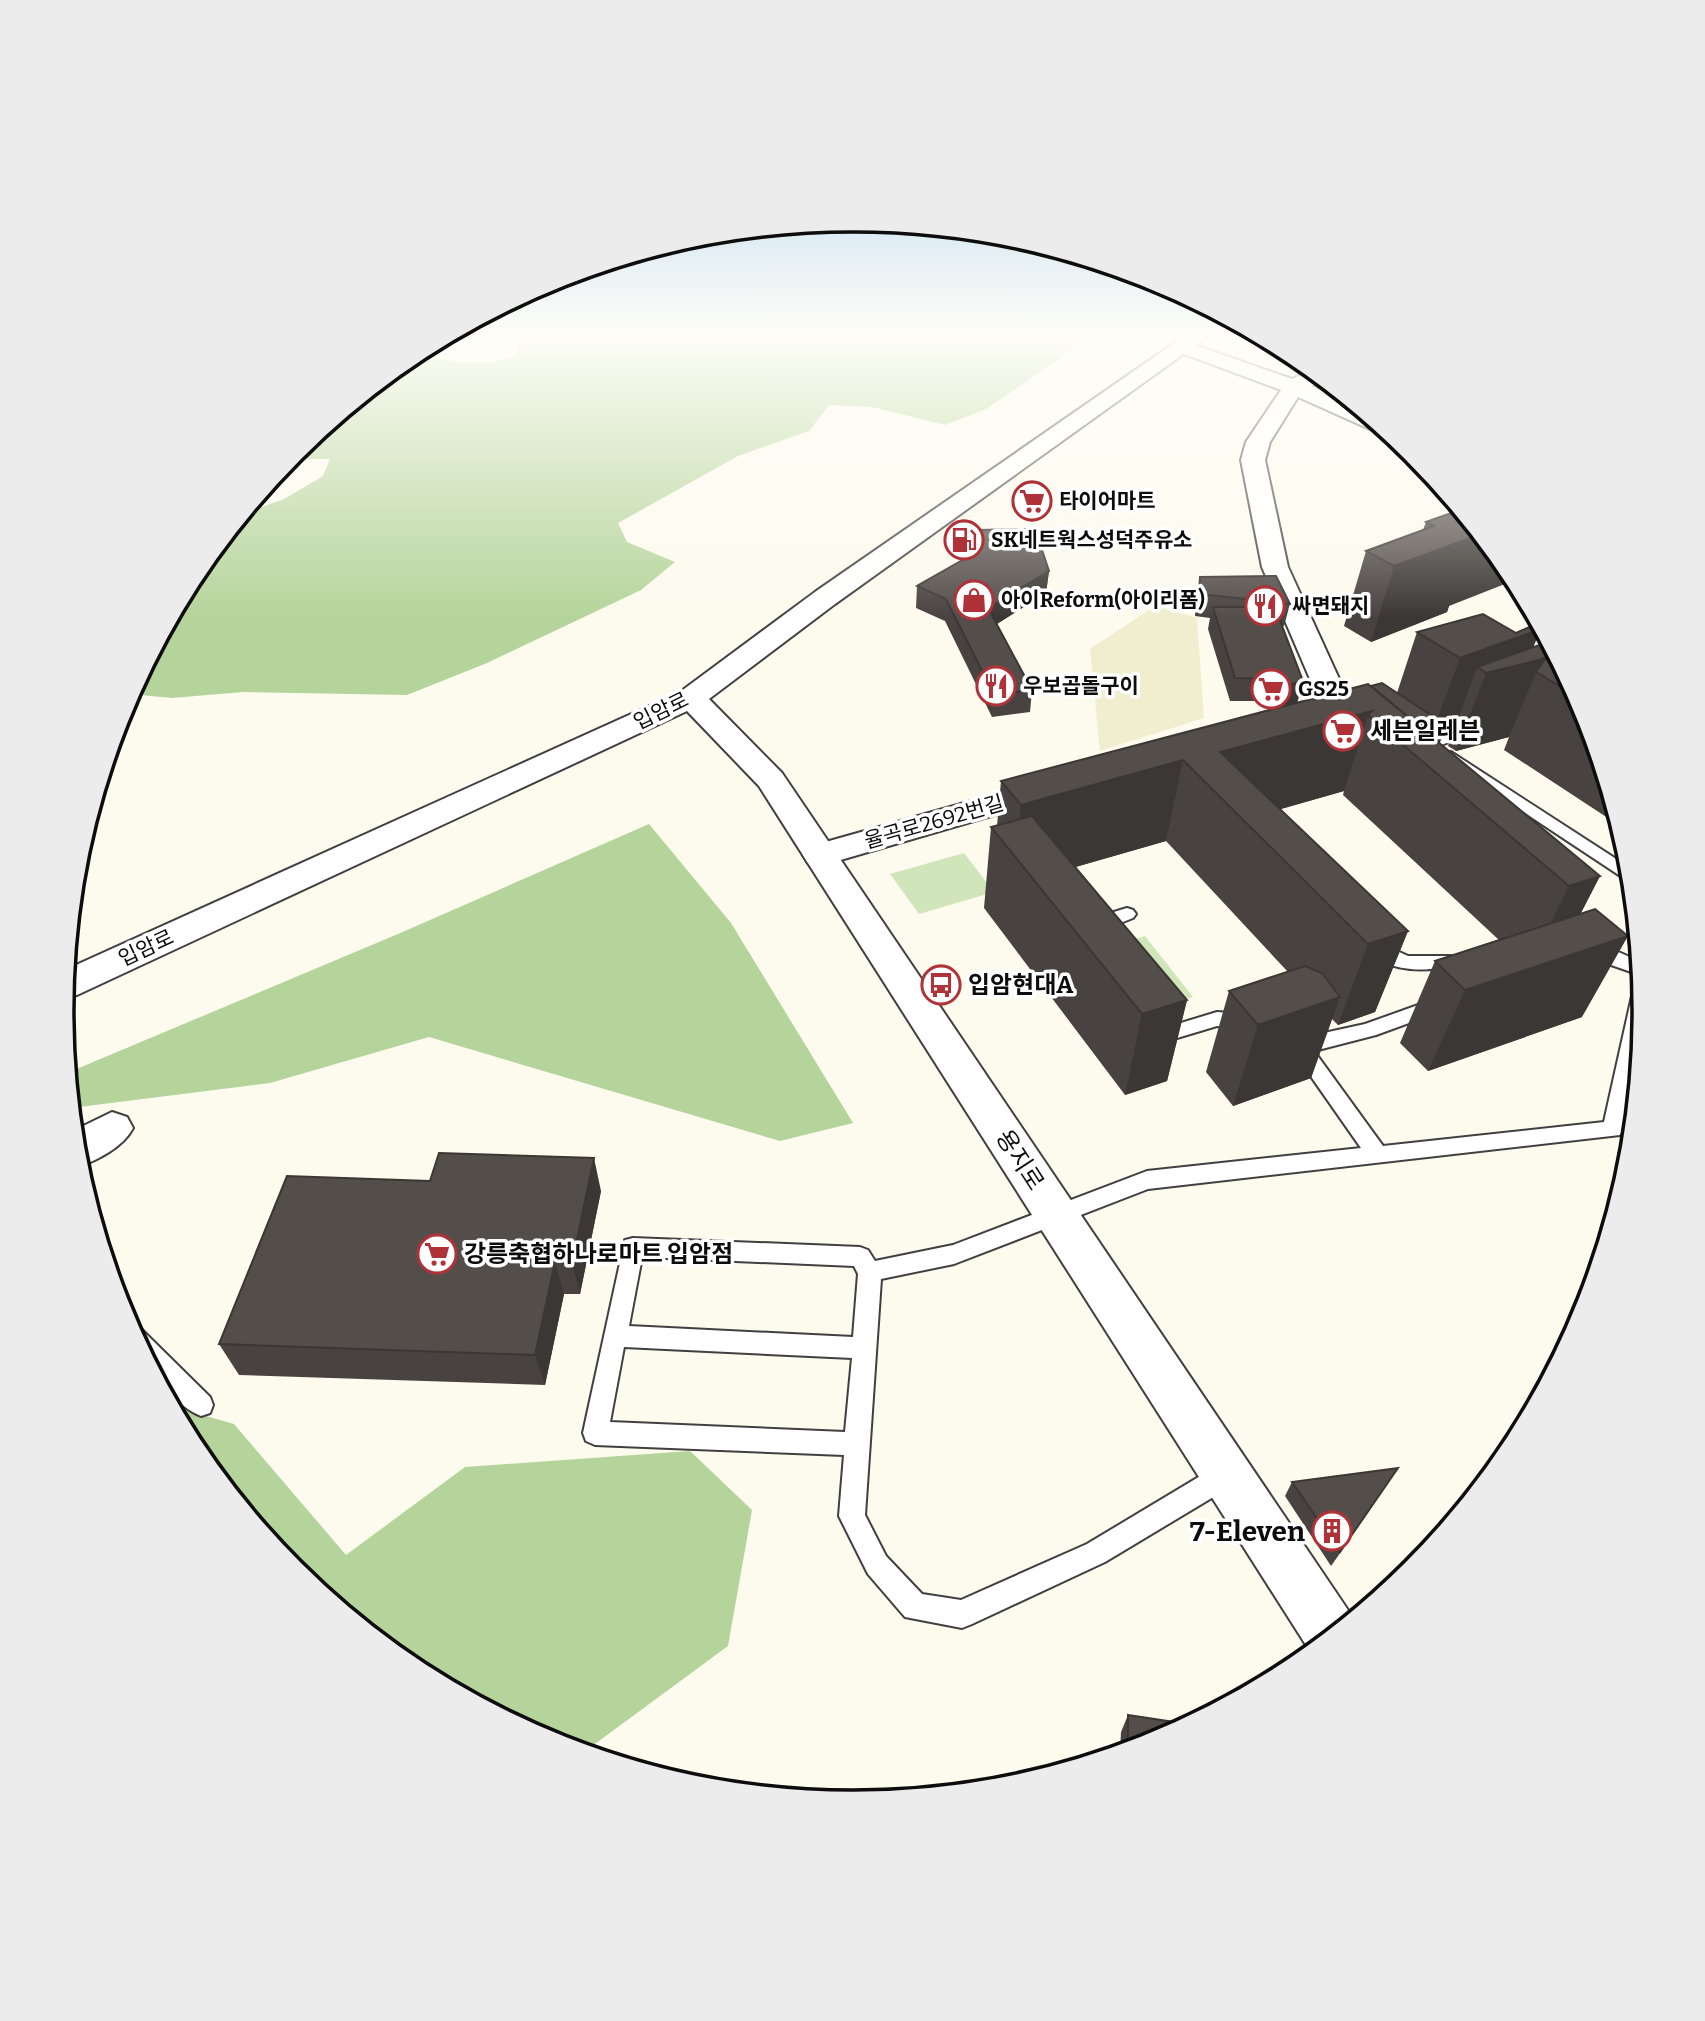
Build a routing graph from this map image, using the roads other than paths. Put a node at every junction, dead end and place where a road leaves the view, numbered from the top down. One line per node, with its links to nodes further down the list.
1 (1066, 429): 3 (street, 입암로)
2 (1268, 429): 5 (street)
3 (691, 698): 7 (street, 용지로); 16 (street, 입암로)
4 (1490, 721): 8 (lane)
5 (1270, 724)
6 (1072, 782): 7 (street, 율곡로2692번길)
7 (820, 855): 25 (street, 용지로)
8 (1618, 864)
9 (1127, 915): 12 (lane)
10 (1581, 936): 13 (lane)
11 (1364, 940): 20 (lane)
12 (1095, 945)
13 (1601, 954): 14 (lane); 15 (lane)
14 (1576, 962)
15 (1630, 965)
16 (75, 981)
17 (1149, 1009): 18 (lane)
18 (1264, 1029)
19 (1284, 1038): 20 (lane)
20 (1303, 1047): 24 (lane)
21 (1630, 1049): 24 (lane)
22 (112, 1128): 23 (street)
23 (85, 1145)
24 (1377, 1154): 25 (lane)
25 (1056, 1214): 26 (lane); 32 (street, 용지로)
26 (870, 1272): 27 (lane); 28 (lane)
27 (615, 1336): 28 (lane); 31 (lane)
28 (864, 1348): 31 (lane)
29 (157, 1360): 30 (lane)
30 (201, 1405)
31 (857, 1444): 32 (lane)
32 (1227, 1474): 33 (street, 용지로)
33 (1335, 1622)

